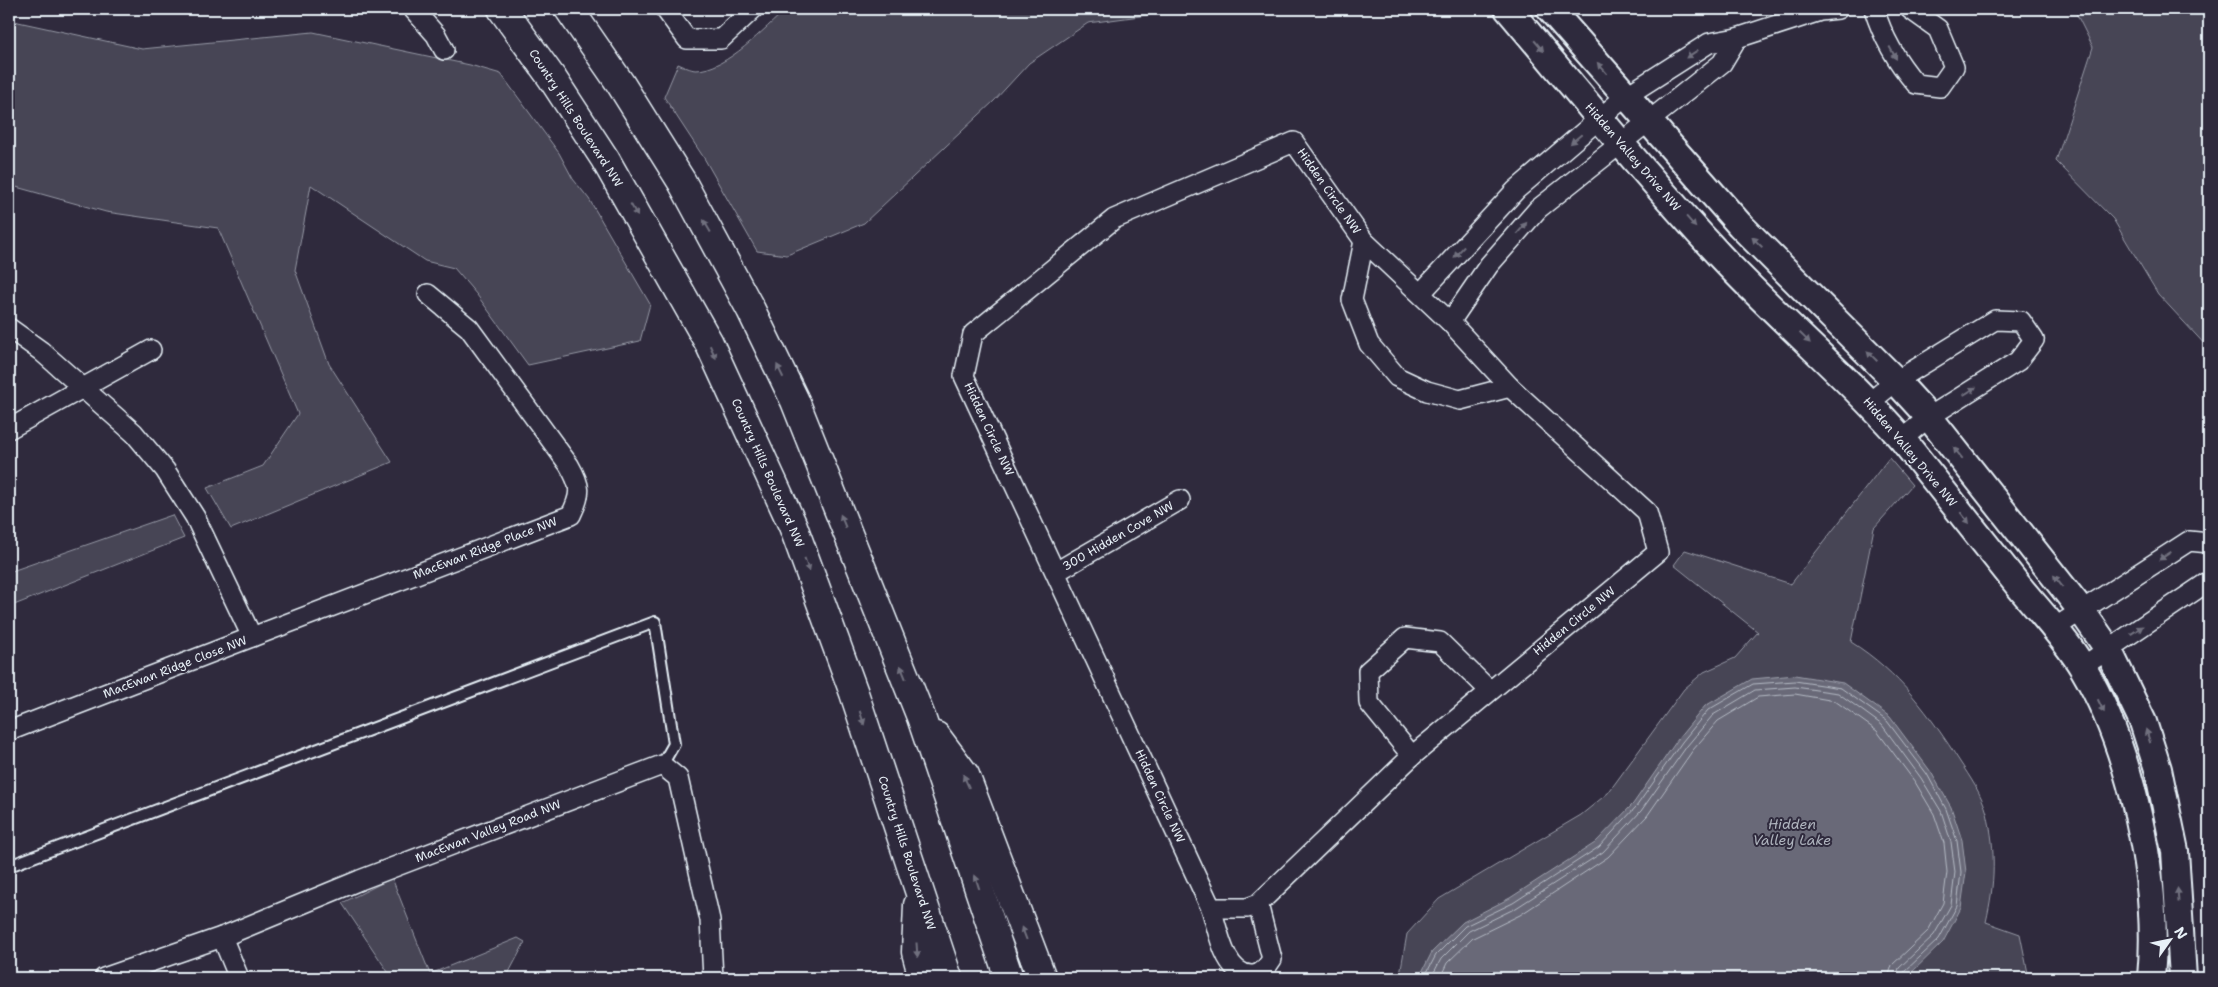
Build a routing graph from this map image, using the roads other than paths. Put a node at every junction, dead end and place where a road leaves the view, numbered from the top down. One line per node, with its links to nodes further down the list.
1 (412, 9): 12 (street)
2 (502, 9): 45 (main road, Country Hills Boulevard NW, one-way to 45)
3 (569, 9): 40 (main road, one-way to 3)
4 (665, 9): 5 (street)
5 (752, 9)
6 (1508, 9): 14 (street, Hidden Valley Drive NW, one-way to 14)
7 (1550, 9): 13 (street, one-way to 7)
8 (1838, 9): 11 (street)
9 (1874, 9): 10 (street, one-way to 10)
10 (1910, 9)
11 (1737, 38): 13 (street, one-way to 13); 15 (street)
12 (444, 50)
13 (1626, 96): 14 (street); 15 (street)
14 (1600, 119): 16 (street, Hidden Valley Drive NW); 18 (street, one-way to 18)
15 (1648, 121): 16 (street); 23 (street, one-way to 15)
16 (1621, 143): 20 (street, one-way to 16); 26 (street, Hidden Valley Drive NW, one-way to 26)
17 (1364, 241): 18 (street, Hidden Circle NW); 24 (street); 32 (street, Hidden Circle NW)
18 (1420, 293): 20 (street, Hidden Circle NW)
19 (428, 294): 36 (street, MacEwan Ridge Place NW)
20 (1450, 322): 24 (street, Hidden Circle NW)
21 (9, 328): 25 (street, MacEwan Ridge Close NW)
22 (151, 350): 25 (street)
23 (1896, 381): 26 (street); 27 (street); 27 (street, one-way to 23)
24 (1510, 387): 39 (street, Hidden Circle NW)
25 (83, 388): 28 (street); 36 (street, MacEwan Ridge Close NW)
26 (1870, 402): 29 (street, Hidden Valley Drive NW)
27 (1929, 417): 29 (street); 34 (street, one-way to 27)
28 (9, 429)
29 (1902, 439): 35 (street, Hidden Valley Drive NW, one-way to 35)
30 (1180, 500): 32 (street, 300 Hidden Cove NW)
31 (2209, 543): 34 (street, one-way to 34)
32 (1056, 572): 47 (street, Hidden Circle NW)
33 (2209, 581): 37 (street, one-way to 33)
34 (2081, 610): 35 (street); 37 (street)
35 (2053, 628): 38 (street, Hidden Valley Drive NW)
36 (252, 637): 41 (street, MacEwan Ridge Close NW)
37 (2108, 649): 38 (street); 57 (street, one-way to 37)
38 (2082, 668): 56 (street, Hidden Valley Drive NW, one-way to 56)
39 (1489, 690): 42 (street, Hidden Circle NW); 42 (street)
40 (921, 717): 54 (main road, one-way to 40); 55 (main road, one-way to 40)
41 (9, 731)
42 (1412, 756): 46 (street, Hidden Circle NW)
43 (662, 765): 44 (lane); 48 (street, MacEwan Valley Road NW); 51 (street)
44 (9, 866)
45 (918, 886): 52 (main road, one-way to 52); 53 (main road, Country Hills Boulevard NW)
46 (1258, 904): 47 (street); 47 (street, Hidden Circle NW)
47 (1211, 908)
48 (222, 938): 49 (street, MacEwan Valley Road NW); 50 (street)
49 (104, 978)
50 (238, 978)
51 (713, 978)
52 (923, 978)
53 (948, 978)
54 (1008, 978)
55 (1042, 978)
56 (2151, 978)
57 (2183, 978)

